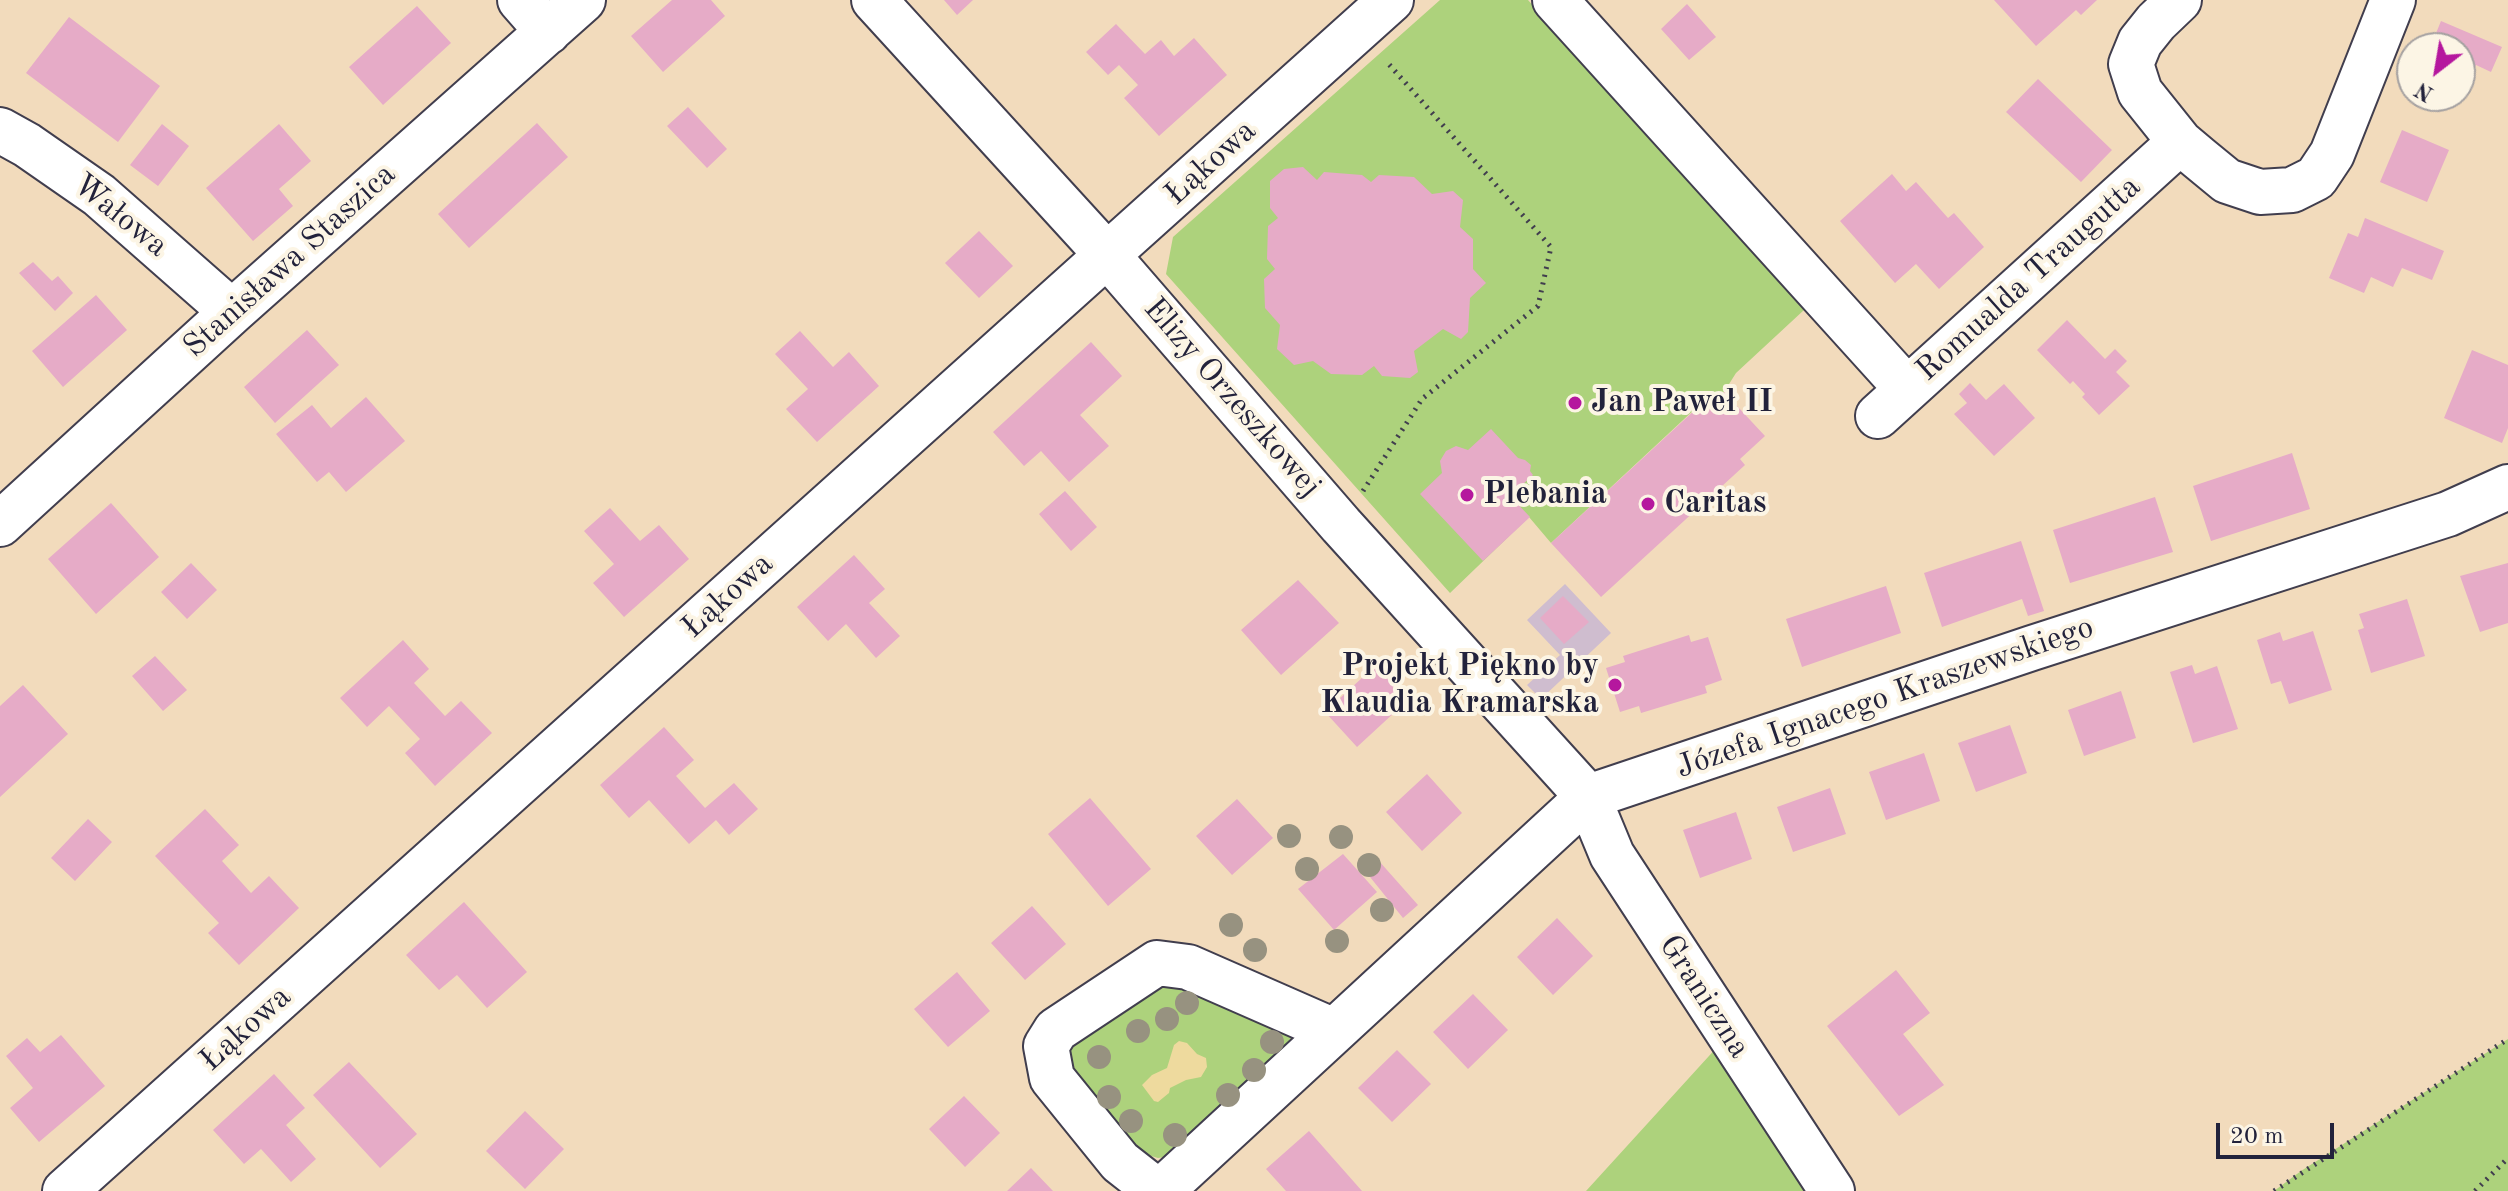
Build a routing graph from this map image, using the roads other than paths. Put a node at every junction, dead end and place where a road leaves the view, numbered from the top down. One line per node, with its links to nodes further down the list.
1 (520, 0): 8 (street)
2 (583, 0): 8 (street, Stanisława Staszica)
3 (874, 0): 11 (street, Elizy Orzeszkowej)
4 (1391, 0): 11 (street, Łąkowa)
5 (1555, 0): 10 (street, Romualda Traugutta)
6 (2179, 0): 10 (street)
7 (2393, 0): 10 (street)
8 (548, 32): 12 (street, Stanisława Staszica)
9 (0, 130): 12 (street, Wałowa)
10 (2180, 142)
11 (1108, 256): 15 (street, Elizy Orzeszkowej); 17 (street, Łąkowa)
12 (232, 312): 14 (street, Stanisława Staszica)
13 (2508, 487): 15 (street, Józefa Ignacego Kraszewskiego)
14 (0, 524)
15 (1588, 797): 16 (street, Józefa Ignacego Kraszewskiego); 19 (street, Graniczna)
16 (1334, 1031): 18 (street, Józefa Ignacego Kraszewskiego); 18 (street, Józefa Ignacego Kraszewskiego)
17 (65, 1191)
18 (1159, 1191)
19 (1832, 1191)

